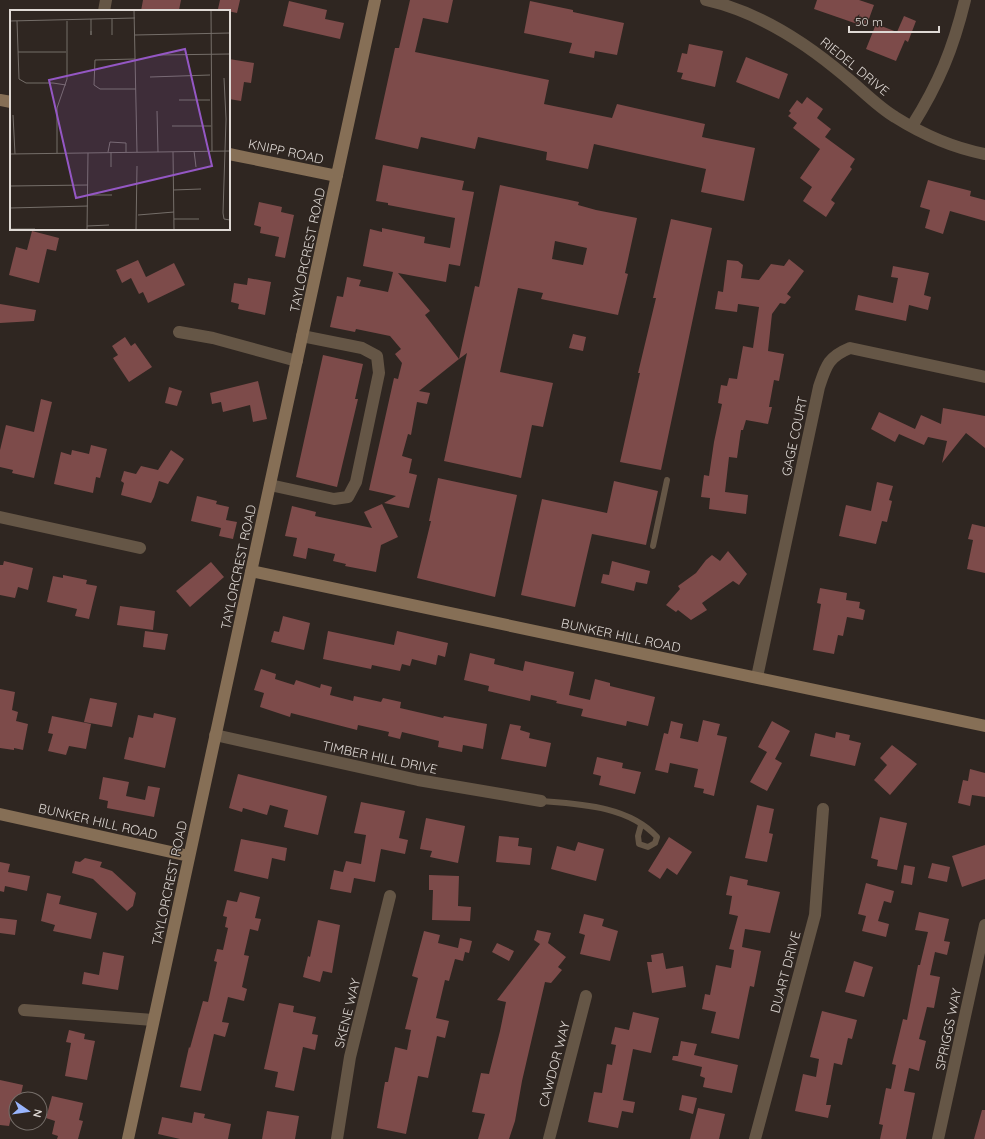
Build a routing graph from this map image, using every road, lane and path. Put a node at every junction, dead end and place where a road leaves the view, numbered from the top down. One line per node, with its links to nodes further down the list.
1 (106, 0): 5 (street)
2 (375, 0): 9 (street, TAYLORCREST ROAD)
3 (706, 0): 6 (street, RIEDEL DRIVE)
4 (965, 0): 6 (street)
5 (104, 10)
6 (912, 126): 8 (street, RIEDEL DRIVE)
7 (230, 154): 9 (street, KNIPP ROAD)
8 (985, 154)
9 (337, 176): 11 (street, TAYLORCREST ROAD)
10 (179, 332): 12 (street)
11 (302, 336): 12 (street, TAYLORCREST ROAD); 15 (street)
12 (297, 360): 15 (street, TAYLORCREST ROAD)
13 (985, 377): 20 (street, GAGE COURT)
14 (666, 480): 17 (lane)
15 (270, 485): 19 (street, TAYLORCREST ROAD)
16 (0, 517): 18 (street)
17 (653, 546)
18 (140, 548)
19 (251, 571): 20 (street, BUNKER HILL ROAD); 22 (street, TAYLORCREST ROAD)
20 (757, 677): 21 (street, BUNKER HILL ROAD)
21 (985, 726)
22 (215, 735): 23 (street, TIMBER HILL DRIVE); 27 (street, TAYLORCREST ROAD)
23 (540, 801): 26 (lane)
24 (823, 808): 36 (street, DUART DRIVE)
25 (0, 814): 27 (street, BUNKER HILL ROAD)
26 (641, 825)
27 (189, 856): 32 (street, TAYLORCREST ROAD)
28 (390, 896): 34 (street, SKENE WAY)
29 (985, 925): 37 (street, SPRIGGS WAY)
30 (586, 996): 35 (street, CAWDOR WAY)
31 (24, 1010): 32 (street)
32 (153, 1020): 33 (street, TAYLORCREST ROAD)
33 (128, 1139)
34 (337, 1139)
35 (549, 1139)
36 (755, 1139)
37 (938, 1139)

